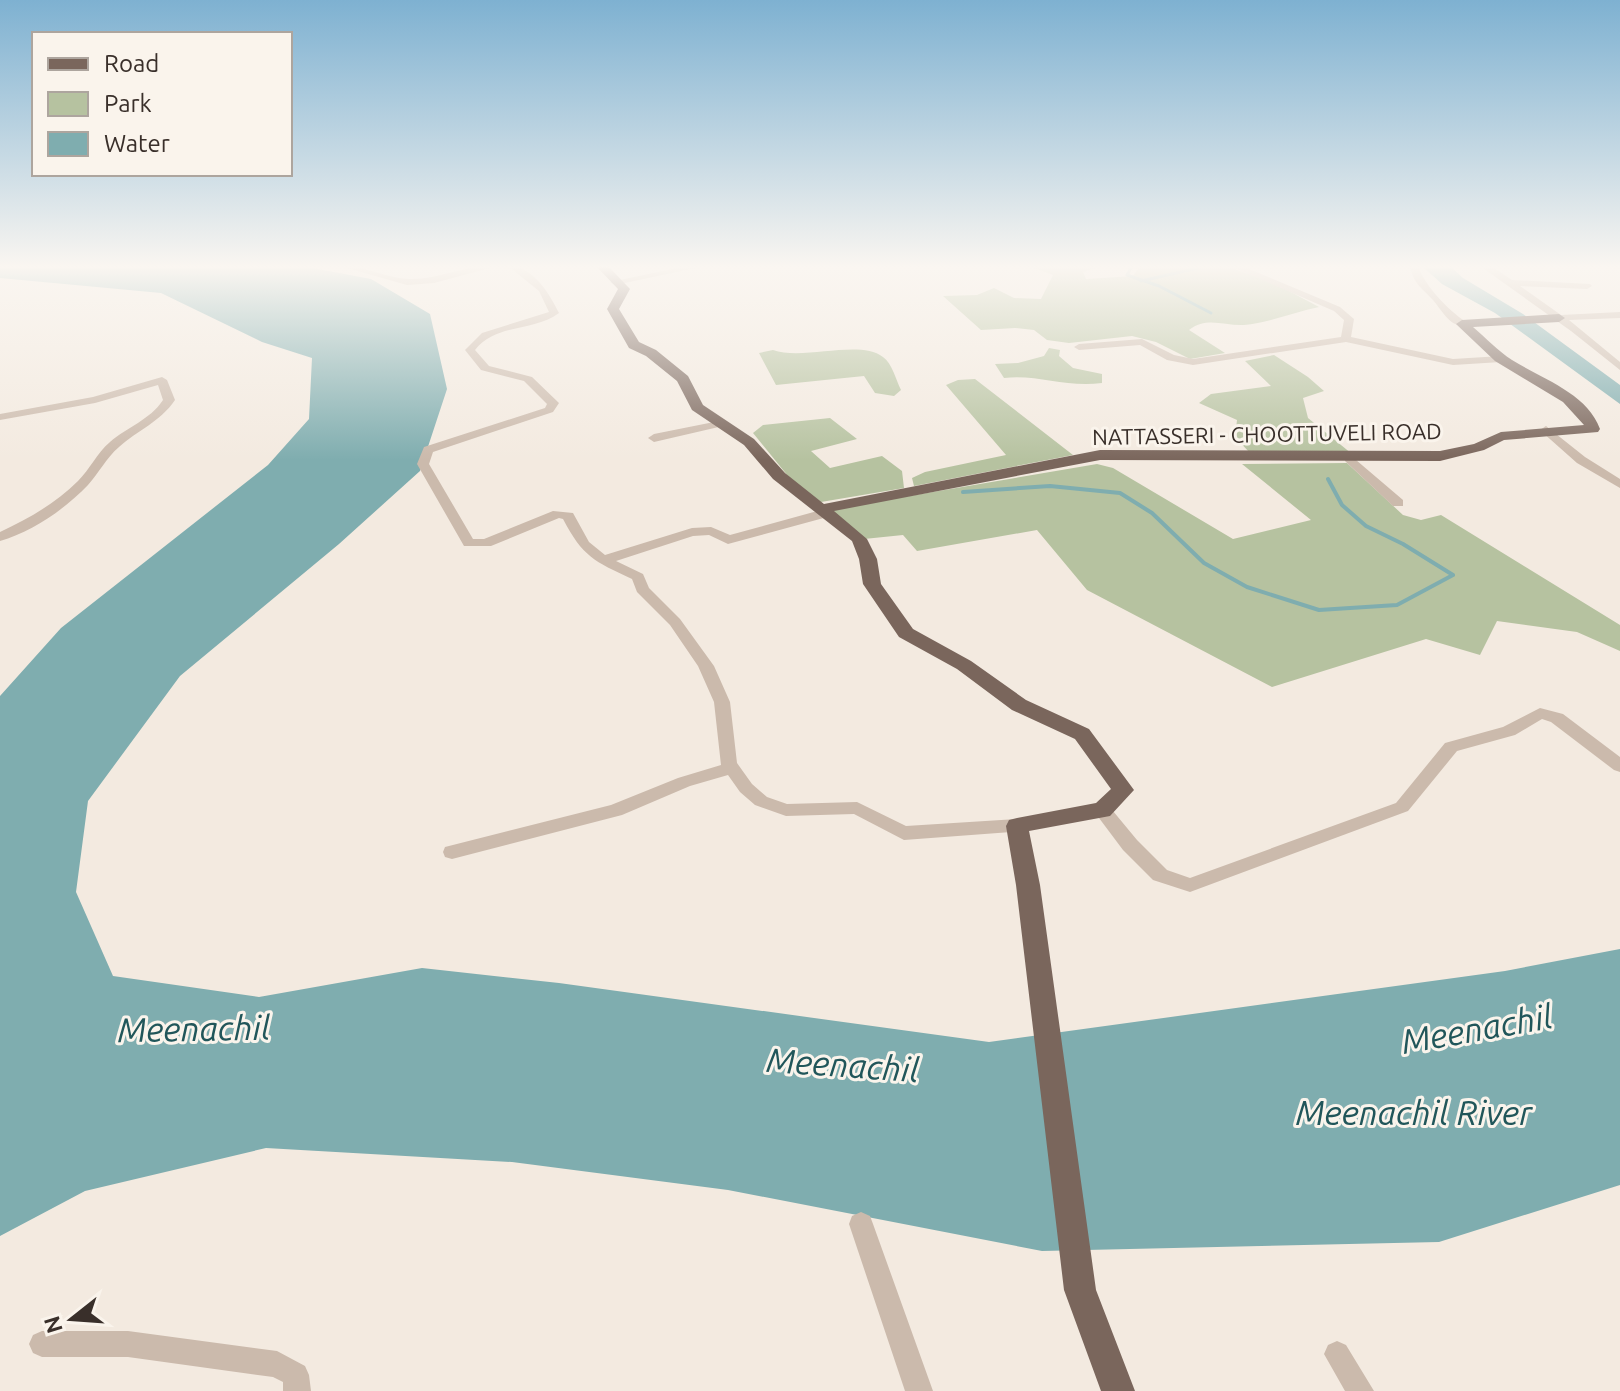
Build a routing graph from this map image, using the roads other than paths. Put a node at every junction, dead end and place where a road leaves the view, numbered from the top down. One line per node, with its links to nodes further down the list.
1 (499, 331): 19 (street)
2 (626, 331): 11 (main road)
3 (1347, 331): 6 (street)
4 (1470, 331): 8 (main road, NATTASSERI - CHOOTTUVELI ROAD)
5 (1575, 331): 9 (street)
6 (1346, 339): 7 (street); 8 (street)
7 (1079, 347)
8 (1501, 359): 12 (main road, NATTASSERI - CHOOTTUVELI ROAD)
9 (1620, 367)
10 (0, 417): 18 (street)
11 (719, 424): 13 (street); 17 (main road)
12 (1546, 430): 14 (main road, NATTASSERI - CHOOTTUVELI ROAD); 15 (street)
13 (654, 438)
14 (1349, 458): 16 (street); 17 (main road, NATTASSERI - CHOOTTUVELI ROAD)
15 (1620, 484)
16 (1398, 503)
17 (823, 511): 19 (street); 22 (main road)
18 (0, 537)
19 (604, 560): 21 (street)
20 (1620, 766): 22 (street)
21 (732, 768): 23 (street); 24 (street)
22 (1102, 810): 23 (main road)
23 (1017, 826): 30 (main road)
24 (452, 852)
25 (861, 1224): 29 (street)
26 (42, 1344): 28 (street)
27 (1337, 1354): 31 (street)
28 (297, 1391)
29 (919, 1391)
30 (1118, 1391)
31 (1360, 1391)

